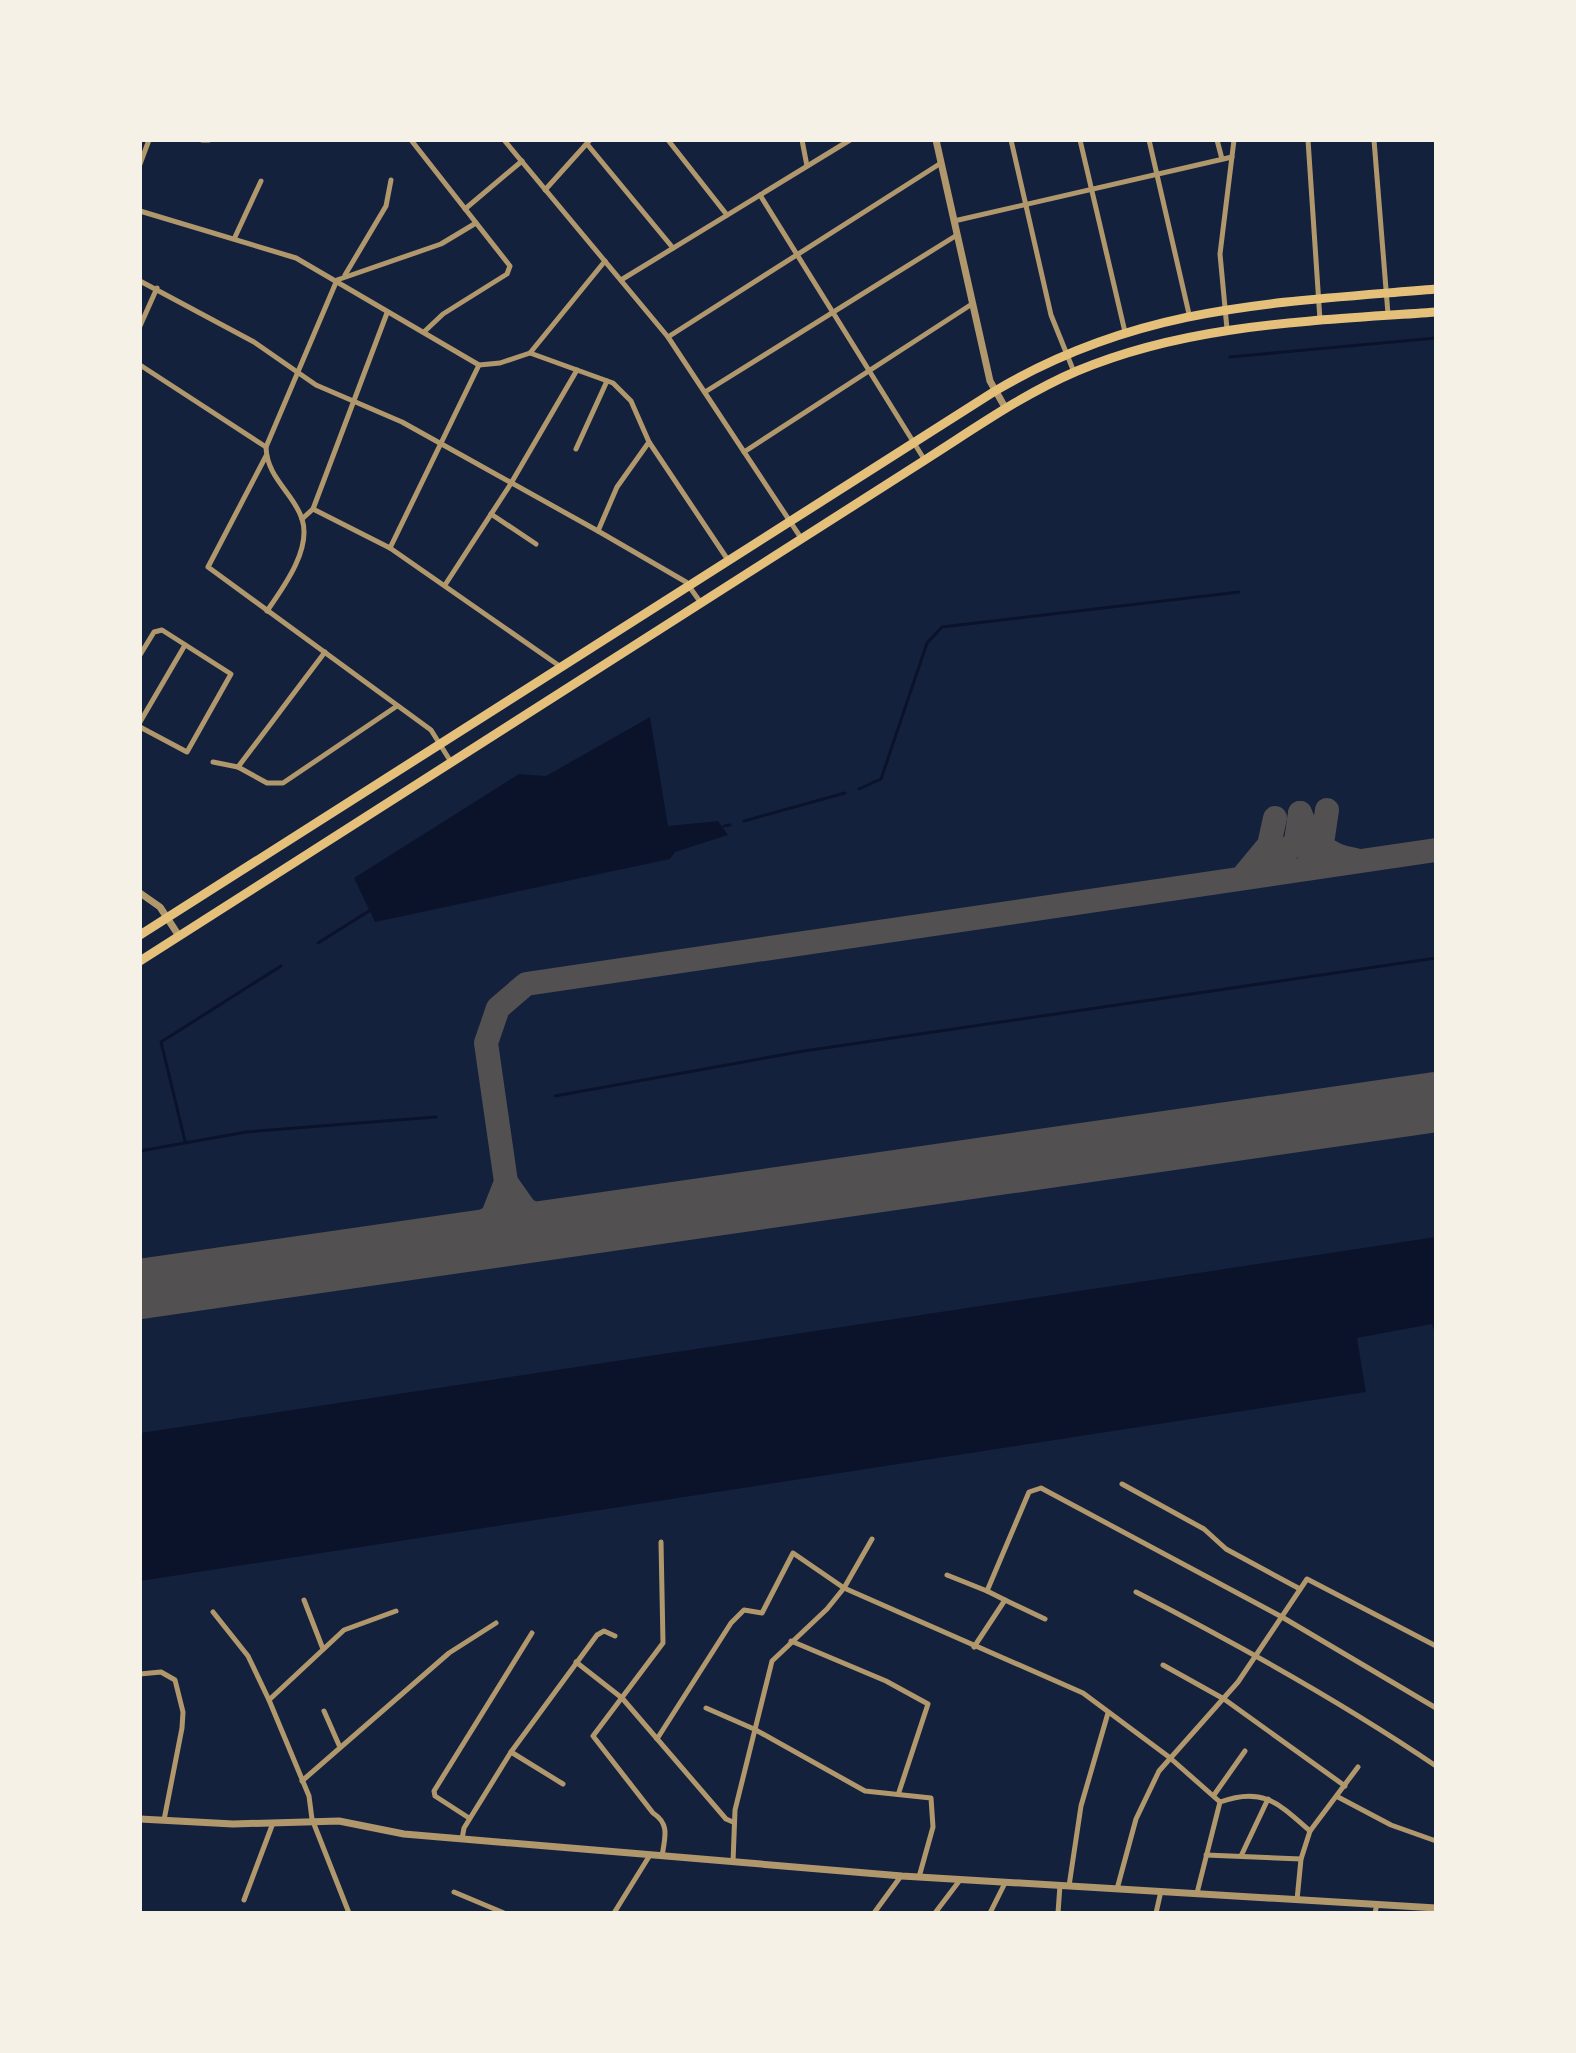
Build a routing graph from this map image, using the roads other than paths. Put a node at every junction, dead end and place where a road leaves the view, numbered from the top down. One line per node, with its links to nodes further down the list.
1 (149, 140): 22 (street)
2 (202, 140): 3 (street)
3 (209, 140)
4 (411, 140): 31 (street)
5 (504, 140): 20 (street)
6 (668, 140): 33 (street)
7 (802, 140): 23 (street)
8 (850, 140): 23 (street)
9 (936, 140): 21 (street)
10 (1011, 140): 30 (street)
11 (1080, 140): 28 (street)
12 (1149, 140): 24 (street)
13 (1217, 140): 19 (street)
14 (1234, 140): 18 (street)
15 (1308, 140): 48 (street)
16 (1374, 140): 47 (street)
17 (588, 142): 27 (street); 38 (street)
18 (1232, 157): 19 (street); 50 (street)
19 (1222, 159): 24 (street)
20 (522, 161): 27 (street); 31 (street)
21 (941, 163): 34 (street); 39 (street)
22 (140, 164)
23 (807, 166): 29 (street)
24 (1157, 174): 28 (street); 54 (street)
25 (391, 180): 41 (street)
26 (261, 181): 37 (street)
27 (545, 190): 40 (street)
28 (1090, 190): 30 (street); 60 (street)
29 (760, 195): 33 (street); 39 (street)
30 (1025, 204): 34 (street); 63 (street)
31 (465, 209): 35 (street)
32 (140, 211): 37 (street)
33 (727, 215): 38 (street)
34 (954, 221): 36 (street)
35 (476, 223): 41 (street); 59 (street)
36 (957, 235): 49 (street); 53 (street)
37 (235, 237): 42 (street)
38 (673, 248): 43 (street)
39 (798, 256): 53 (street); 61 (street)
40 (605, 261): 43 (street); 62 (street)
41 (344, 276): 42 (street)
42 (337, 280): 52 (street); 68 (street)
43 (621, 280): 61 (street)
44 (140, 281): 45 (street)
45 (157, 288): 57 (street); 68 (street)
46 (1436, 289): 47 (highway)
47 (1386, 294): 48 (highway); 55 (street)
48 (1320, 298): 50 (highway); 56 (street)
49 (972, 304): 67 (street); 71 (street)
50 (1224, 308): 54 (highway); 58 (street)
51 (1436, 312): 55 (highway)
52 (387, 313): 59 (street); 73 (street)
53 (834, 314): 67 (street); 72 (street)
54 (1189, 314): 60 (highway)
55 (1388, 315): 56 (highway)
56 (1320, 321): 58 (highway)
57 (140, 326)
58 (1227, 329): 69 (highway)
59 (425, 331): 65 (street)
60 (1125, 332): 63 (highway)
61 (668, 337): 72 (street)
62 (530, 353): 65 (street); 66 (street)
63 (1065, 354): 69 (street); 71 (highway)
64 (140, 365): 78 (street)
65 (479, 365): 77 (street)
66 (577, 370): 70 (street); 83 (street)
67 (869, 371): 76 (street); 80 (street)
68 (295, 372): 73 (street); 78 (street)
69 (1075, 372): 74 (highway)
70 (607, 381): 75 (street); 79 (street)
71 (995, 391): 74 (street); 76 (highway)
72 (705, 392): 80 (street)
73 (354, 404): 77 (street); 84 (street)
74 (1006, 409): 82 (highway)
75 (649, 442): 88 (street); 92 (street)
76 (914, 443): 82 (street); 87 (highway)
77 (441, 444): 83 (street); 91 (street)
78 (266, 447): 81 (street)
79 (576, 449)
80 (744, 452): 87 (street)
81 (266, 456): 86 (street); 96 (street)
82 (925, 460): 89 (highway)
83 (510, 485): 85 (street); 88 (street)
84 (313, 509): 86 (street); 91 (street)
85 (491, 514): 90 (street); 93 (street)
86 (302, 519): 96 (street)
87 (790, 522): 89 (street); 92 (highway)
88 (598, 531): 94 (street)
89 (801, 539): 95 (highway)
90 (536, 544)
91 (390, 548): 93 (street)
92 (729, 561): 94 (highway)
93 (445, 585): 100 (street)
94 (689, 587): 95 (street); 100 (highway)
95 (701, 603): 105 (highway)
96 (267, 611): 98 (street)
97 (185, 645): 99 (street); 102 (street); 102 (street)
98 (325, 652): 101 (street); 106 (street)
99 (140, 655)
100 (562, 668): 103 (highway)
101 (397, 706): 103 (street); 106 (street)
102 (140, 725)
103 (440, 746): 105 (street); 108 (highway)
104 (213, 762): 106 (street)
105 (451, 763): 110 (highway)
106 (238, 767)
107 (140, 893): 108 (street)
108 (167, 918): 109 (highway); 110 (street)
109 (140, 935)
110 (179, 936): 111 (highway)
111 (140, 961)
112 (1122, 1484): 117 (street)
113 (872, 1539): 116 (street)
114 (661, 1542): 137 (street)
115 (947, 1575): 118 (street)
116 (844, 1588): 129 (street); 131 (street); 145 (street)
117 (1300, 1589): 124 (street); 130 (street)
118 (987, 1591): 121 (street); 124 (street)
119 (1136, 1592): 133 (street)
120 (304, 1600): 132 (street)
121 (1005, 1600): 125 (street); 131 (street)
122 (396, 1611): 132 (street)
123 (213, 1612): 139 (street)
124 (1282, 1617): 133 (street); 141 (street)
125 (1045, 1619)
126 (496, 1623): 146 (street)
127 (532, 1633): 160 (street)
128 (615, 1636): 134 (street)
129 (791, 1641): 144 (street); 155 (street)
130 (1436, 1646)
131 (974, 1647): 143 (street)
132 (323, 1649): 139 (street)
133 (1257, 1656): 138 (street); 150 (street)
134 (576, 1662): 137 (street); 148 (street)
135 (1163, 1665): 138 (street)
136 (140, 1674): 163 (street)
137 (622, 1698): 145 (street); 171 (street)
138 (1224, 1699): 149 (street); 154 (street)
139 (269, 1700): 152 (street)
140 (706, 1708): 144 (street)
141 (1436, 1708)
142 (324, 1711): 146 (street)
143 (1108, 1713): 149 (street); 179 (street)
144 (754, 1729): 155 (street); 165 (street)
145 (657, 1739): 165 (street)
146 (339, 1745): 152 (street)
147 (1245, 1751): 156 (street)
148 (511, 1752): 153 (street); 160 (street)
149 (1169, 1757): 156 (street); 180 (street)
150 (1436, 1766)
151 (1358, 1767): 154 (street)
152 (302, 1781): 162 (street)
153 (563, 1784)
154 (1345, 1786): 157 (street)
155 (899, 1792): 176 (street)
156 (1214, 1795): 159 (street)
157 (1338, 1797): 166 (street); 168 (street)
158 (1268, 1799): 159 (street); 166 (street); 172 (street)
159 (1220, 1802): 170 (street)
160 (469, 1818): 167 (street)
161 (140, 1819): 163 (street)
162 (312, 1819): 164 (street); 167 (street); 188 (street)
163 (164, 1820): 164 (street)
164 (274, 1822): 184 (street)
165 (733, 1822): 174 (street)
166 (1310, 1831): 173 (street)
167 (462, 1839): 169 (street)
168 (1436, 1841)
169 (651, 1855): 171 (street); 190 (street)
170 (1206, 1855): 172 (street); 183 (street)
171 (662, 1856): 174 (street)
172 (1241, 1856): 173 (street)
173 (1301, 1859): 185 (street)
174 (733, 1862): 175 (street)
175 (902, 1876): 176 (street); 191 (street)
176 (919, 1877): 177 (street)
177 (961, 1879): 178 (street); 192 (street)
178 (1005, 1882): 179 (street); 193 (street)
179 (1064, 1886): 180 (street); 194 (street)
180 (1117, 1889): 181 (street)
181 (1161, 1891): 183 (street); 195 (street)
182 (454, 1892): 189 (street)
183 (1197, 1893): 185 (street)
184 (244, 1900)
185 (1297, 1900): 187 (street)
186 (1436, 1908): 187 (street)
187 (1376, 1909)
188 (349, 1913)
189 (504, 1913)
190 (614, 1913)
191 (874, 1913)
192 (935, 1913)
193 (990, 1913)
194 (1058, 1913)
195 (1156, 1913)

